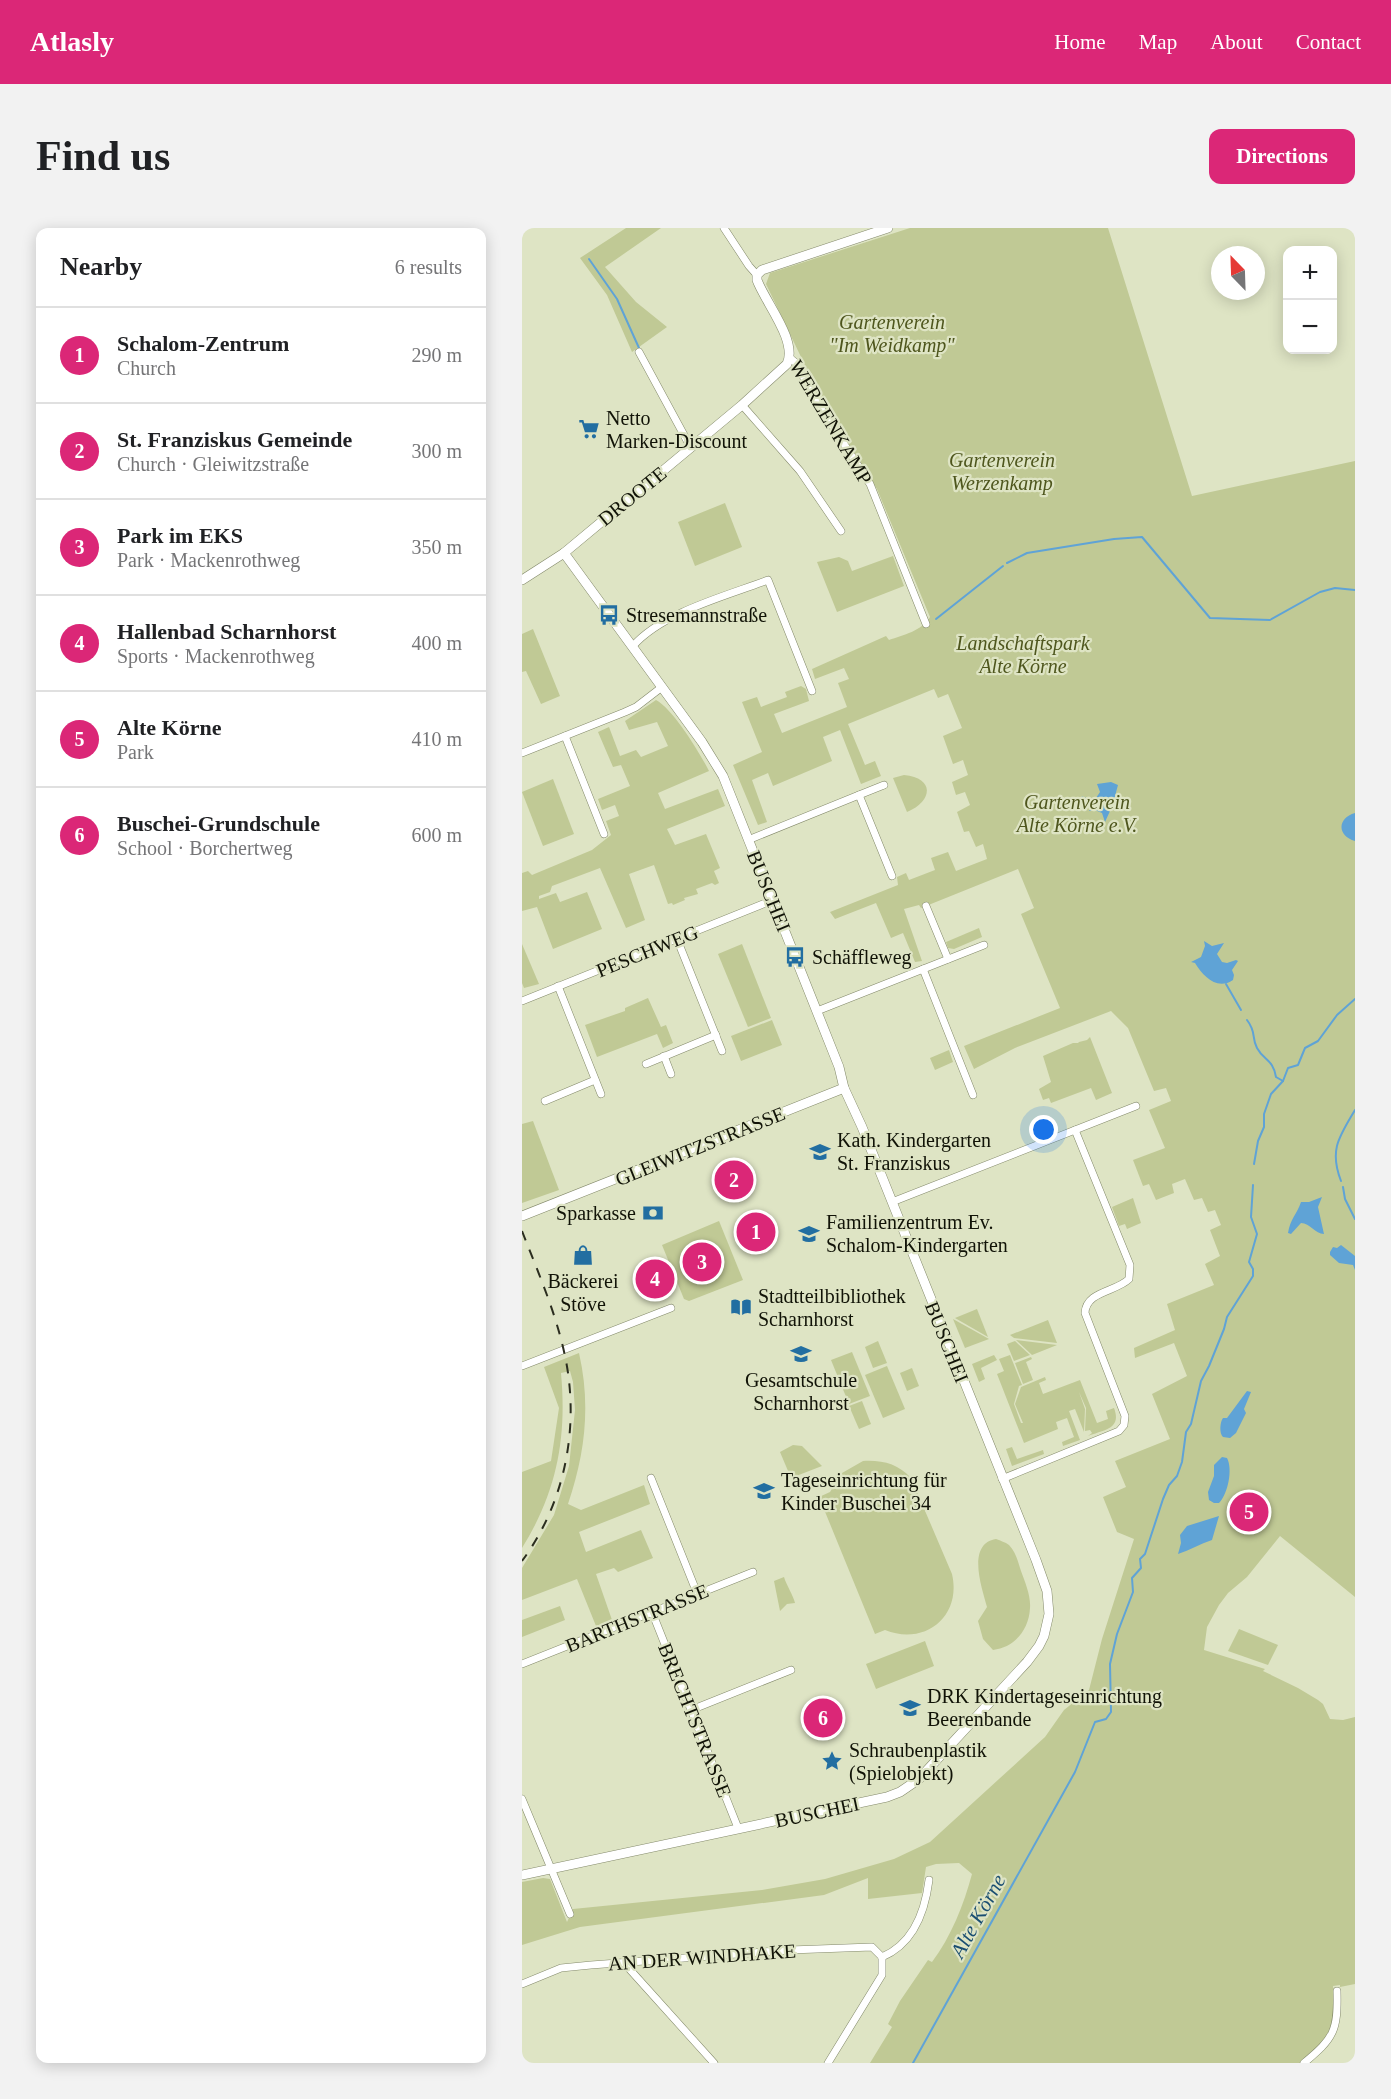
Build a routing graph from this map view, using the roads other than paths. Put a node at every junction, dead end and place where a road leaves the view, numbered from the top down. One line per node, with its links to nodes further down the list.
1 (724, 228): 3 (street, WERZENKAMP)
2 (888, 228): 3 (street)
3 (758, 275): 5 (street, WERZENKAMP)
4 (639, 352): 7 (street)
5 (790, 358): 6 (street, DROOTE); 11 (street, WERZENKAMP)
6 (742, 405): 7 (street, DROOTE); 8 (street)
7 (691, 448): 9 (street, DROOTE)
8 (841, 531)
9 (564, 553): 10 (street, DROOTE); 12 (street, BUSCHEI)
10 (522, 580)
11 (926, 624)
12 (633, 646): 13 (street, BUSCHEI); 14 (street)
13 (662, 687): 15 (street); 20 (street, BUSCHEI)
14 (812, 691)
15 (565, 736): 16 (street); 19 (street)
16 (522, 753)
17 (884, 785): 18 (street)
18 (860, 795): 20 (street); 21 (street)
19 (604, 834)
20 (748, 840): 22 (street, BUSCHEI)
21 (892, 876)
22 (772, 900): 24 (street, PESCHWEG); 30 (street, BUSCHEI)
23 (926, 906): 26 (street)
24 (676, 939): 28 (street, PESCHWEG); 31 (street)
25 (984, 945): 26 (street)
26 (948, 959): 27 (street)
27 (923, 969): 30 (street); 39 (street)
28 (558, 986): 29 (street, PESCHWEG); 36 (street)
29 (522, 1001)
30 (817, 1011): 37 (street, BUSCHEI)
31 (716, 1035): 32 (street); 33 (street)
32 (722, 1051)
33 (664, 1056): 34 (street); 35 (street)
34 (646, 1064)
35 (671, 1074)
36 (595, 1080): 38 (street); 40 (street)
37 (844, 1088): 43 (street, BUSCHEI); 44 (street, GLEIWITZSTRASSE)
38 (601, 1094)
39 (973, 1095)
40 (545, 1101)
41 (1136, 1106): 42 (street)
42 (1075, 1130): 43 (street); 48 (street)
43 (892, 1202): 48 (street, BUSCHEI)
44 (522, 1216)
45 (671, 1308): 46 (street)
46 (522, 1366)
47 (651, 1478): 50 (street)
48 (1002, 1479): 56 (street, BUSCHEI)
49 (753, 1572): 50 (street, BARTHSTRASSE)
50 (697, 1593): 51 (street, BARTHSTRASSE)
51 (652, 1612): 52 (street, BARTHSTRASSE); 54 (street, BRECHTSTRASSE)
52 (522, 1664)
53 (791, 1670): 54 (street)
54 (691, 1710): 56 (street, BRECHTSTRASSE)
55 (522, 1799): 57 (street)
56 (738, 1828): 57 (street, BUSCHEI)
57 (551, 1869): 58 (street, BUSCHEI); 60 (street)
58 (522, 1875)
59 (929, 1880): 61 (street)
60 (570, 1914)
61 (882, 1957): 62 (street, AN DER WINDHAKE); 66 (street)
62 (624, 1963): 63 (street, AN DER WINDHAKE); 65 (street)
63 (522, 1984)
64 (1336, 1991): 67 (street)
65 (714, 2063)
66 (828, 2063)
67 (1304, 2063)

